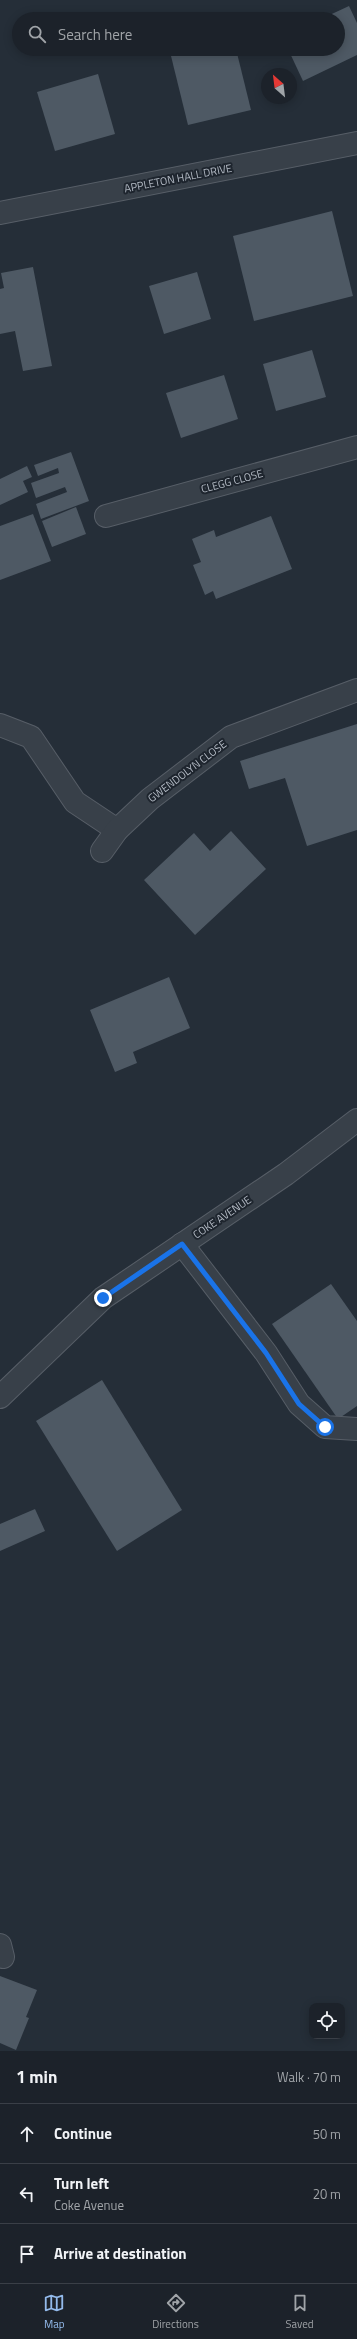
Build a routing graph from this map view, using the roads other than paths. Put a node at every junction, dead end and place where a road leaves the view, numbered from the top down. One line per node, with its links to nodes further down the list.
1 (357, 144): 2 (street, APPLETON HALL DRIVE)
2 (0, 213)
3 (357, 447): 4 (street, CLEGG CLOSE)
4 (106, 516)
5 (357, 690): 7 (street, GWENDOLYN CLOSE)
6 (0, 725): 7 (street)
7 (117, 830): 8 (street, GWENDOLYN CLOSE)
8 (102, 851)
9 (357, 1120): 10 (street, COKE AVENUE)
10 (182, 1244): 11 (street, COKE AVENUE); 12 (street)
11 (0, 1397)
12 (357, 1429)

